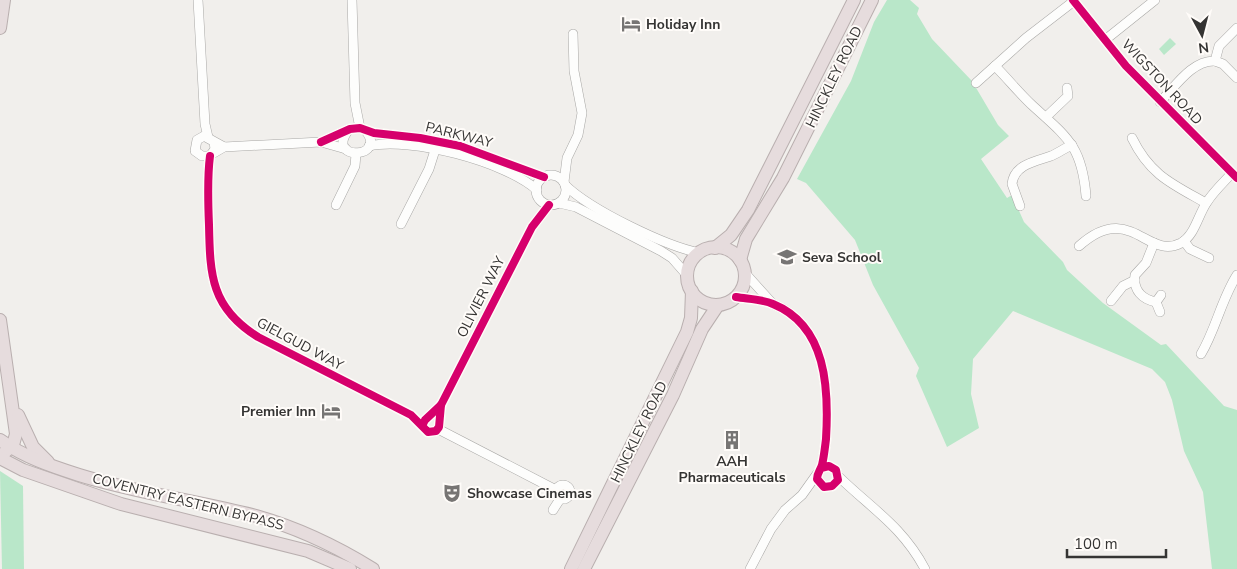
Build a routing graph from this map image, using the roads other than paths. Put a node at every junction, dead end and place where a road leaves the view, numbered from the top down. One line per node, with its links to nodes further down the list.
1 (4, 0): 8 (highway)
2 (198, 0): 22 (street)
3 (352, 0): 18 (street)
4 (854, 0): 48 (highway, HINCKLEY ROAD)
5 (872, 0): 51 (highway, HINCKLEY ROAD)
6 (1074, 0): 11 (street, WIGSTON ROAD); 13 (street)
7 (1155, 0): 11 (street)
8 (0, 28)
9 (1237, 28): 12 (street)
10 (573, 34): 32 (street)
11 (1105, 40): 17 (street, WIGSTON ROAD)
12 (1215, 61): 14 (street); 17 (street)
13 (995, 66): 15 (street); 19 (street)
14 (1237, 78)
15 (976, 83)
16 (1070, 94): 19 (street)
17 (1160, 102): 33 (street, WIGSTON ROAD)
18 (355, 103): 20 (street); 21 (street)
19 (1046, 117): 25 (street)
20 (362, 129): 21 (street); 26 (street); 34 (street, PARKWAY)
21 (348, 130): 24 (street); 28 (street)
22 (208, 138): 27 (street); 31 (street); 31 (street)
23 (1132, 138): 39 (street)
24 (321, 142): 27 (street); 28 (street)
25 (1072, 145): 37 (street); 42 (street)
26 (368, 146): 29 (street, PARKWAY); 30 (street)
27 (224, 147): 31 (street)
28 (346, 149): 30 (street)
29 (435, 150): 36 (street, PARKWAY); 43 (street)
30 (356, 154): 40 (street)
31 (208, 155): 66 (street, GIELGUD WAY)
32 (567, 158): 34 (street); 35 (street)
33 (1235, 175): 39 (street)
34 (548, 176): 35 (street); 36 (street)
35 (564, 184): 38 (street); 49 (street)
36 (538, 194): 41 (street); 44 (street, OLIVIER WAY)
37 (1086, 196)
38 (559, 203): 41 (street); 53 (street)
39 (1206, 203): 45 (street)
40 (336, 205)
41 (549, 205): 44 (street, OLIVIER WAY)
42 (1020, 206)
43 (400, 224)
44 (532, 227): 66 (street, OLIVIER WAY)
45 (1184, 241): 46 (street); 50 (street)
46 (1154, 243): 47 (street); 55 (street)
47 (1079, 246)
48 (715, 248): 49 (highway); 51 (highway)
49 (700, 253): 53 (highway)
50 (1209, 258)
51 (740, 260): 52 (highway)
52 (744, 273): 58 (highway); 60 (street)
53 (686, 274): 57 (highway)
54 (1237, 275): 56 (street)
55 (1134, 280): 59 (street); 62 (street)
56 (1234, 288): 64 (street)
57 (692, 291): 61 (highway); 81 (highway, HINCKLEY ROAD)
58 (736, 297): 60 (street); 61 (highway)
59 (1111, 301)
60 (772, 303): 68 (street)
61 (718, 305): 82 (highway, HINCKLEY ROAD)
62 (1160, 312)
63 (0, 320): 65 (highway)
64 (1201, 354)
65 (13, 406): 69 (highway); 72 (highway)
66 (431, 422): 78 (street, GIELGUD WAY)
67 (0, 440): 69 (highway, COVENTRY EASTERN BYPASS)
68 (826, 440): 71 (street); 73 (street)
69 (6, 451): 72 (highway, COVENTRY EASTERN BYPASS)
70 (0, 458): 79 (highway, COVENTRY EASTERN BYPASS)
71 (833, 468): 73 (street); 74 (street)
72 (61, 469): 80 (highway, COVENTRY EASTERN BYPASS)
73 (819, 471): 75 (street); 77 (street)
74 (838, 476): 75 (street); 76 (street)
75 (828, 487): 76 (street); 77 (street)
76 (856, 494): 84 (street)
77 (802, 495): 83 (street)
78 (553, 510)
79 (350, 569)
80 (373, 569)
81 (571, 569)
82 (584, 569)
83 (750, 569)
84 (925, 569)

